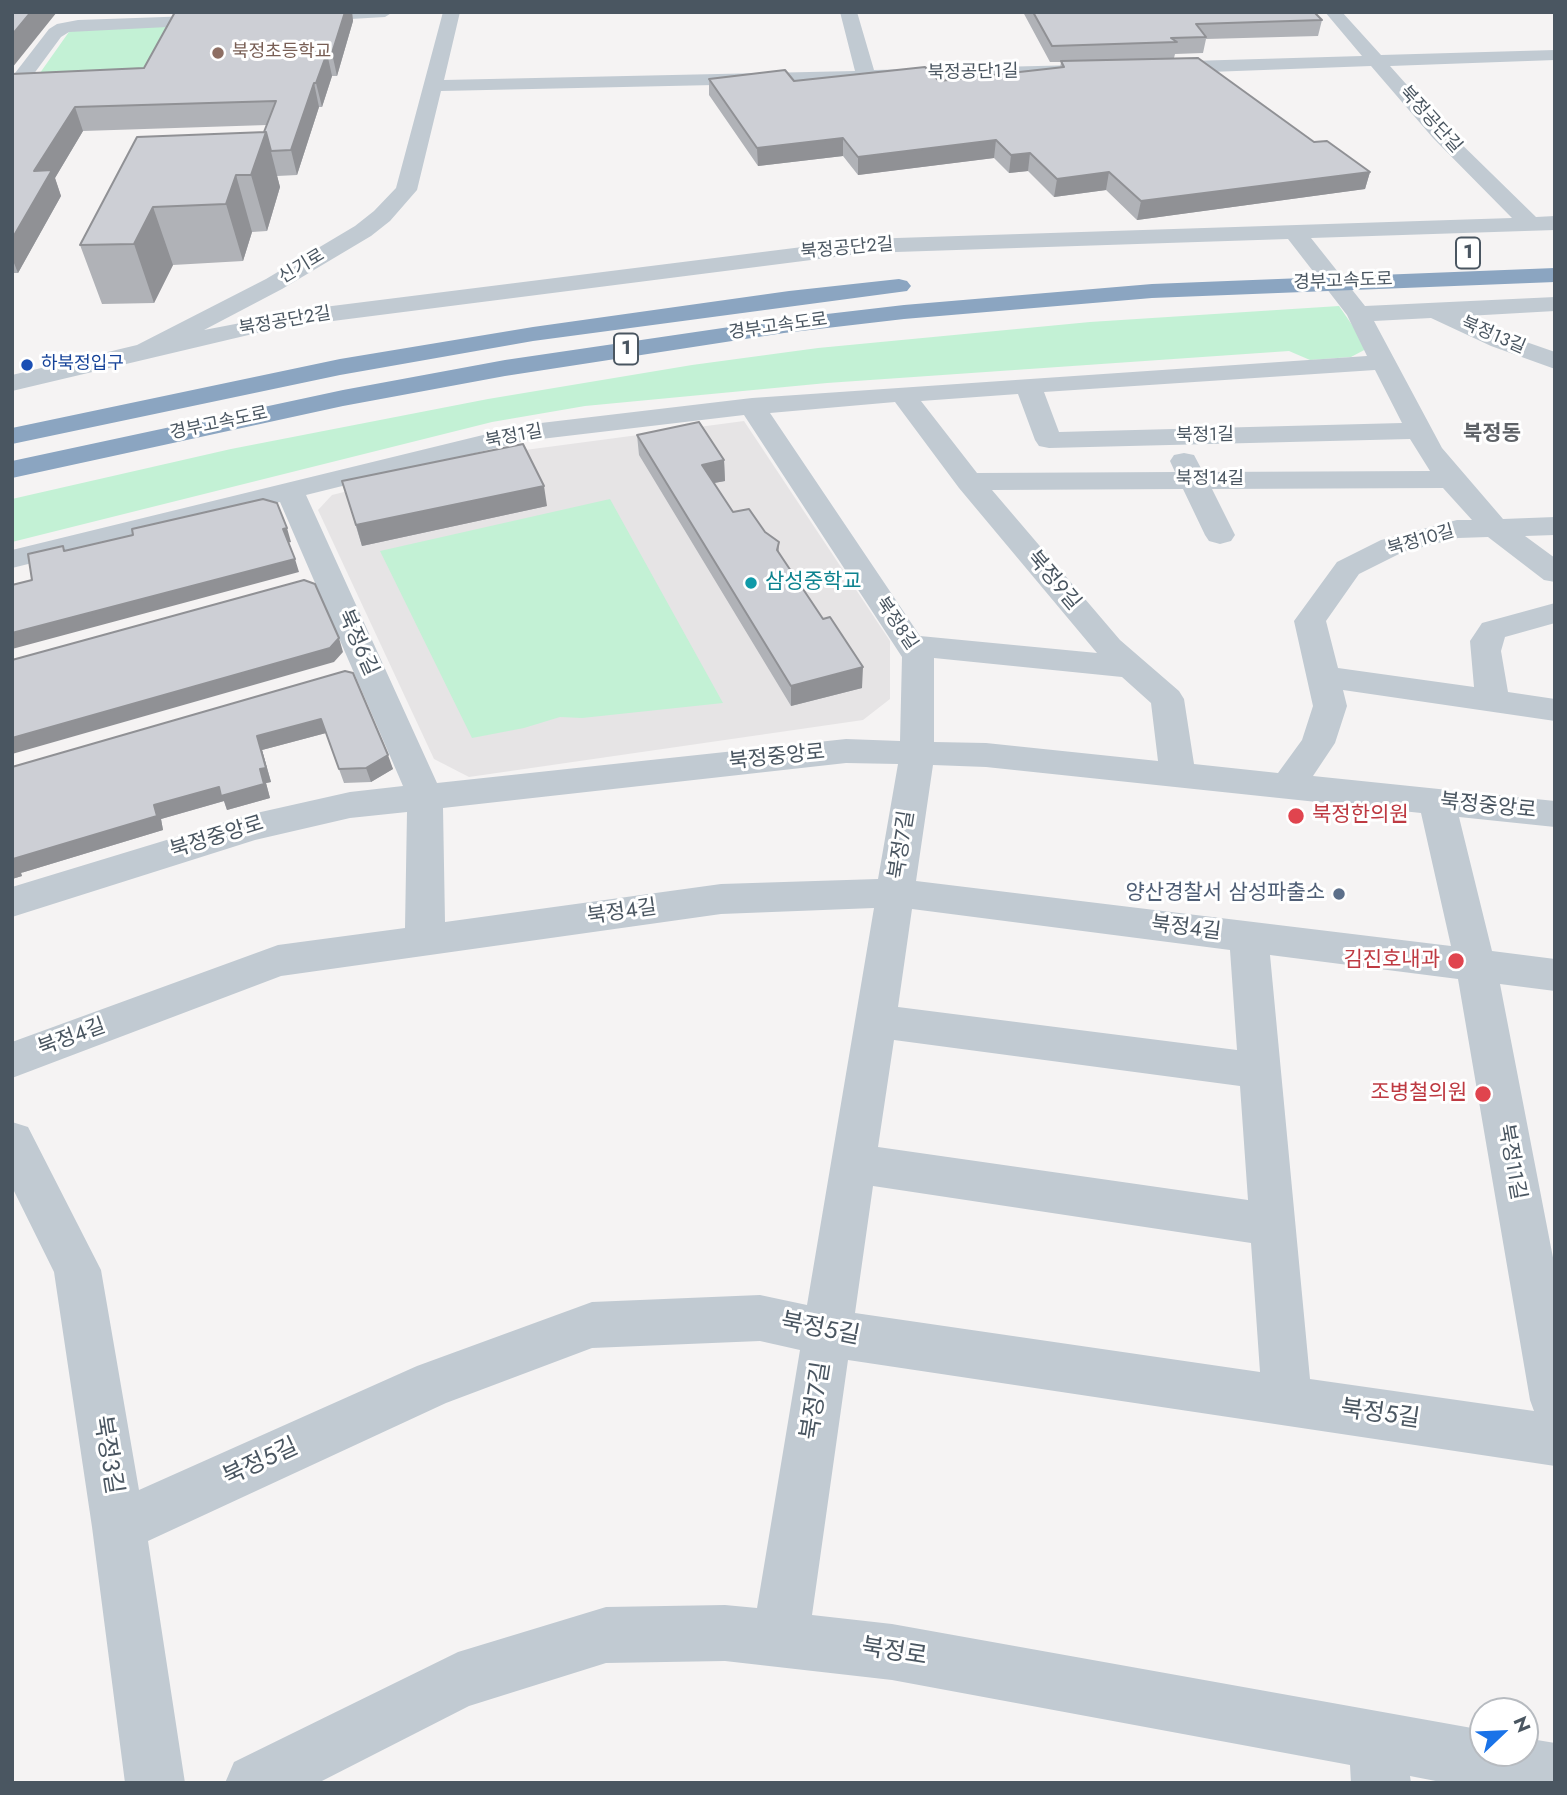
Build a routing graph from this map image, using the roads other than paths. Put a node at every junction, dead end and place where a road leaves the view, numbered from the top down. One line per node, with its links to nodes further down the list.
1 (384, 12): 5 (street)
2 (452, 12): 12 (street, 신기로)
3 (848, 12): 11 (street)
4 (1333, 12): 8 (street, 북정공단길)
5 (281, 18)
6 (241, 19): 13 (street)
7 (1555, 55): 8 (street)
8 (1378, 61): 9 (street); 15 (street, 북정공단길)
9 (1132, 69)
10 (1092, 70): 11 (street, 북정공단1길)
11 (866, 75): 12 (street, 북정공단1길)
12 (433, 86): 24 (street, 신기로)
13 (12, 90)
14 (1555, 223): 15 (street, 북정공단2길)
15 (1531, 224): 16 (street, 북정공단2길)
16 (1295, 232): 23 (street); 24 (street, 북정공단2길)
17 (1343, 256): 18 (highway, 경부고속도로)
18 (1283, 258)
19 (1555, 275): 34 (highway, 경부고속도로 / 1)
20 (922, 284): 32 (highway, 경부고속도로 / 1)
21 (1555, 304): 22 (street, 북정13길)
22 (1432, 309): 23 (street, 북정13길); 25 (street, 북정13길)
23 (1358, 314): 26 (street)
24 (146, 350): 27 (street, 신기로)
25 (1555, 361)
26 (1385, 362): 28 (street, 북정1길); 31 (street)
27 (12, 383)
28 (1028, 385): 29 (street, 북정1길); 33 (street, 북정1길)
29 (902, 394): 30 (street, 북정1길); 37 (street, 북정9길)
30 (752, 407): 38 (street, 북정1길); 45 (street, 북정8길)
31 (1420, 431): 33 (street, 북정1길); 35 (street)
32 (12, 436)
33 (1172, 437): 36 (street)
34 (12, 470)
35 (1451, 479): 36 (street, 북정14길); 40 (street)
36 (1195, 480): 37 (street, 북정14길); 41 (street)
37 (969, 482): 46 (street, 북정9길)
38 (290, 491): 42 (street, 북정1길); 53 (street, 북정6길)
39 (1555, 526): 40 (street)
40 (1494, 527): 43 (street); 47 (street, 북정10길)
41 (1220, 535)
42 (12, 559)
43 (1555, 573)
44 (1555, 613): 48 (street)
45 (910, 645): 46 (street); 50 (street, 북정8길)
46 (1130, 667): 51 (street, 북정9길)
47 (1325, 677): 48 (street); 52 (street, 북정10길)
48 (1493, 701): 49 (street)
49 (1555, 710)
50 (918, 753): 51 (street, 북정중앙로); 53 (street, 북정중앙로); 56 (street, 북정7길)
51 (1178, 775): 52 (street, 북정중앙로)
52 (1287, 786): 54 (street, 북정중앙로)
53 (425, 795): 57 (street, 북정중앙로); 59 (street)
54 (1437, 802): 55 (street, 북정중앙로); 60 (street, 북정11길)
55 (1555, 814)
56 (896, 892): 58 (street, 북정4길); 59 (street, 북정4길); 62 (street, 북정7길)
57 (12, 902)
58 (1249, 937): 60 (street, 북정4길); 64 (street, 북정4길)
59 (425, 941): 63 (street, 북정4길)
60 (1476, 966): 61 (street, 북정4길); 69 (street, 북정11길)
61 (1555, 975)
62 (876, 1021): 64 (street); 66 (street, 북정7길)
63 (12, 1060)
64 (1260, 1071): 67 (street, 북정4길)
65 (12, 1142): 72 (street, 북정3길)
66 (854, 1163): 67 (street); 68 (street, 북정7길)
67 (1273, 1225): 70 (street, 북정4길)
68 (828, 1334): 70 (street, 북정5길); 72 (street, 북정5길); 73 (street, 북정7길)
69 (1555, 1400)
70 (1287, 1401): 71 (street, 북정5길)
71 (1555, 1440)
72 (119, 1527): 76 (street, 북정3길)
73 (780, 1639): 74 (street, 북정로); 77 (street, 북정로)
74 (1379, 1762): 75 (street, 북정로)
75 (1555, 1773)
76 (155, 1783)
77 (256, 1783)

